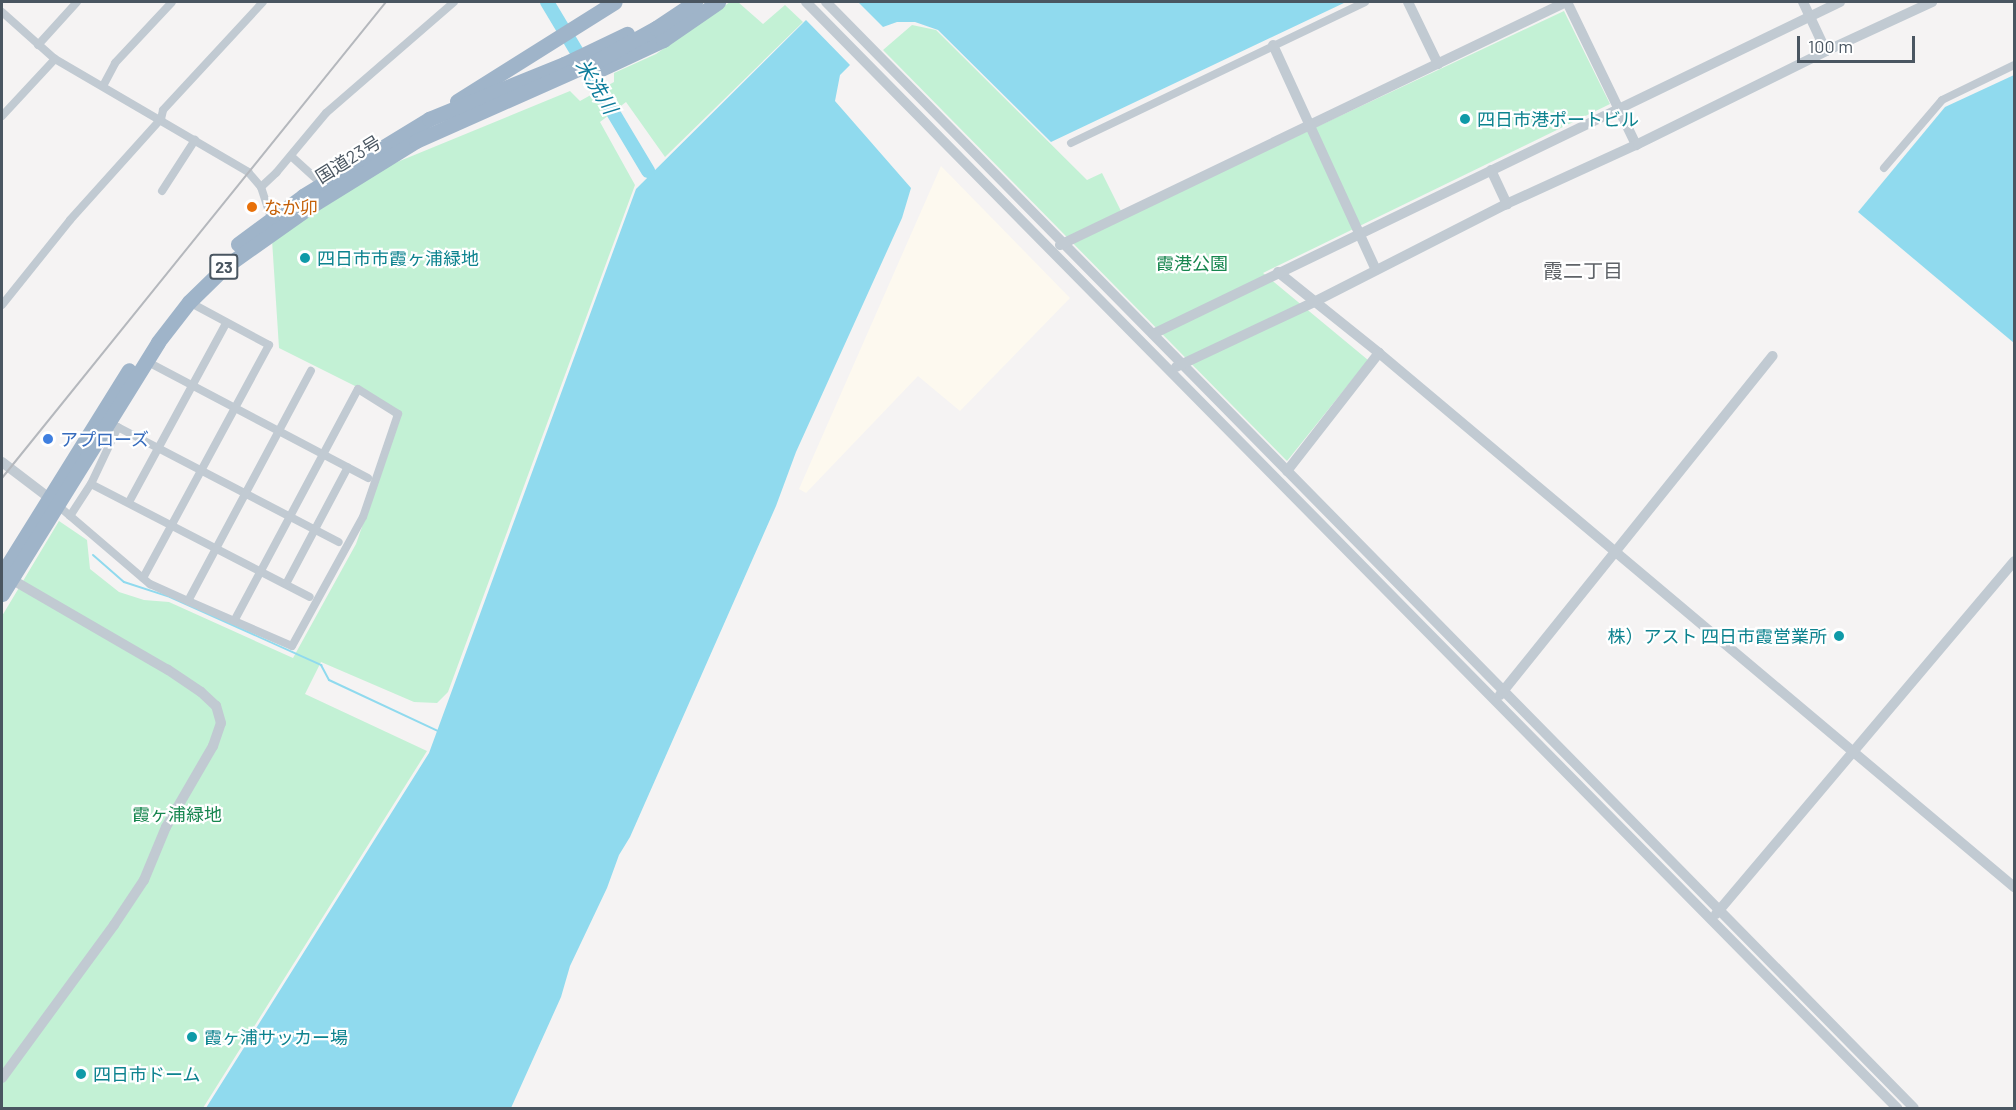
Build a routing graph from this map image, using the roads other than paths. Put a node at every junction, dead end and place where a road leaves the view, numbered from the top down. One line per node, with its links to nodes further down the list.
1 (77, 2): 20 (street)
2 (172, 2): 28 (street)
3 (263, 2): 31 (street)
4 (454, 2): 37 (street)
5 (615, 2): 32 (highway)
6 (678, 2): 19 (highway, 国道23号 / 23)
7 (695, 2): 19 (highway, 国道23号 / 23)
8 (718, 2): 24 (highway)
9 (826, 2): 46 (street)
10 (1365, 2): 21 (street)
11 (1408, 2): 25 (street)
12 (1566, 2): 25 (street); 29 (street)
13 (1803, 2): 18 (street)
14 (1840, 2): 18 (street)
15 (1932, 2): 22 (street)
16 (809, 4): 47 (street)
17 (2, 12): 20 (street)
18 (1810, 16): 22 (street); 29 (street)
19 (653, 24): 24 (highway, 国道23号 / 23)
20 (38, 45): 23 (street)
21 (1273, 45): 33 (street); 35 (street)
22 (1826, 51): 36 (street)
23 (55, 58): 28 (street); 30 (street)
24 (598, 60): 27 (highway, 国道23号 / 23)
25 (1438, 64): 33 (street)
26 (2014, 65): 38 (street)
27 (569, 73): 32 (highway, 国道23号 / 23); 44 (highway, 国道23号 / 23)
28 (103, 86): 31 (street)
29 (1618, 109): 36 (street); 39 (street)
30 (2, 116)
31 (161, 119): 34 (street); 52 (street)
32 (429, 119): 40 (highway, 国道23号 / 23)
33 (1311, 124): 45 (street); 46 (street)
34 (195, 140): 41 (street); 42 (street)
35 (1071, 143)
36 (1636, 146): 43 (street)
37 (291, 156): 40 (street); 41 (street)
38 (1884, 168)
39 (1491, 170): 43 (street); 45 (street)
40 (322, 184): 44 (highway, 国道23号 / 23)
41 (261, 187): 44 (street)
42 (162, 192)
43 (1507, 204): 48 (street)
44 (272, 224): 50 (highway, 国道23号 / 23); 74 (highway, 国道23号 / 23)
45 (1360, 231): 48 (street); 49 (street)
46 (1064, 242): 47 (street); 54 (street)
47 (1053, 252): 60 (street)
48 (1376, 270): 51 (street)
49 (1278, 272): 51 (street); 54 (street)
50 (189, 302): 53 (street); 57 (highway, 国道23号 / 23)
51 (1314, 302): 55 (street); 58 (street)
52 (2, 305)
53 (226, 322): 61 (street); 62 (street)
54 (1153, 334): 58 (street); 60 (street)
55 (1379, 353): 70 (street); 82 (street)
56 (1773, 357): 82 (street)
57 (146, 361): 61 (street); 63 (highway, 国道23号 / 23)
58 (1182, 364): 60 (street); 70 (street)
59 (311, 371): 64 (street)
60 (1169, 371): 92 (street)
61 (193, 385): 62 (street); 65 (street)
62 (236, 408): 64 (street); 69 (street)
63 (113, 424): 65 (street); 72 (street); 74 (highway, 国道23号 / 23)
64 (279, 431): 66 (street); 73 (street)
65 (158, 448): 69 (street); 75 (street)
66 (324, 454): 68 (street); 77 (street); 91 (street)
67 (2, 462): 74 (street)
68 (348, 467): 71 (street); 79 (street)
69 (202, 471): 73 (street); 78 (street)
70 (1287, 471): 92 (street)
71 (368, 478)
72 (91, 484): 75 (street); 76 (street)
73 (246, 494): 77 (street); 81 (street)
74 (52, 501): 76 (street); 85 (highway, 国道23号 / 23)
75 (129, 502): 78 (street)
76 (70, 516): 86 (street)
77 (290, 516): 79 (street); 84 (street)
78 (172, 525): 81 (street); 86 (street)
79 (315, 529): 80 (street); 87 (street)
80 (339, 542)
81 (217, 548): 84 (street); 90 (street)
82 (1616, 552): 92 (street); 93 (street)
83 (2014, 561): 93 (street)
84 (261, 571): 87 (street); 91 (street)
85 (6, 577): 88 (highway, 国道23号 / 23); 97 (street)
86 (143, 578): 90 (street)
87 (286, 584): 89 (street)
88 (2, 594)
89 (310, 597)
90 (188, 601): 91 (street)
91 (234, 621)
92 (1499, 695): 95 (street); 96 (street)
93 (1855, 752): 94 (street); 95 (street)
94 (2014, 887)
95 (1720, 910): 96 (street); 99 (street)
96 (1711, 920): 98 (street)
97 (2, 1078)
98 (1897, 1108)
99 (1914, 1108)

